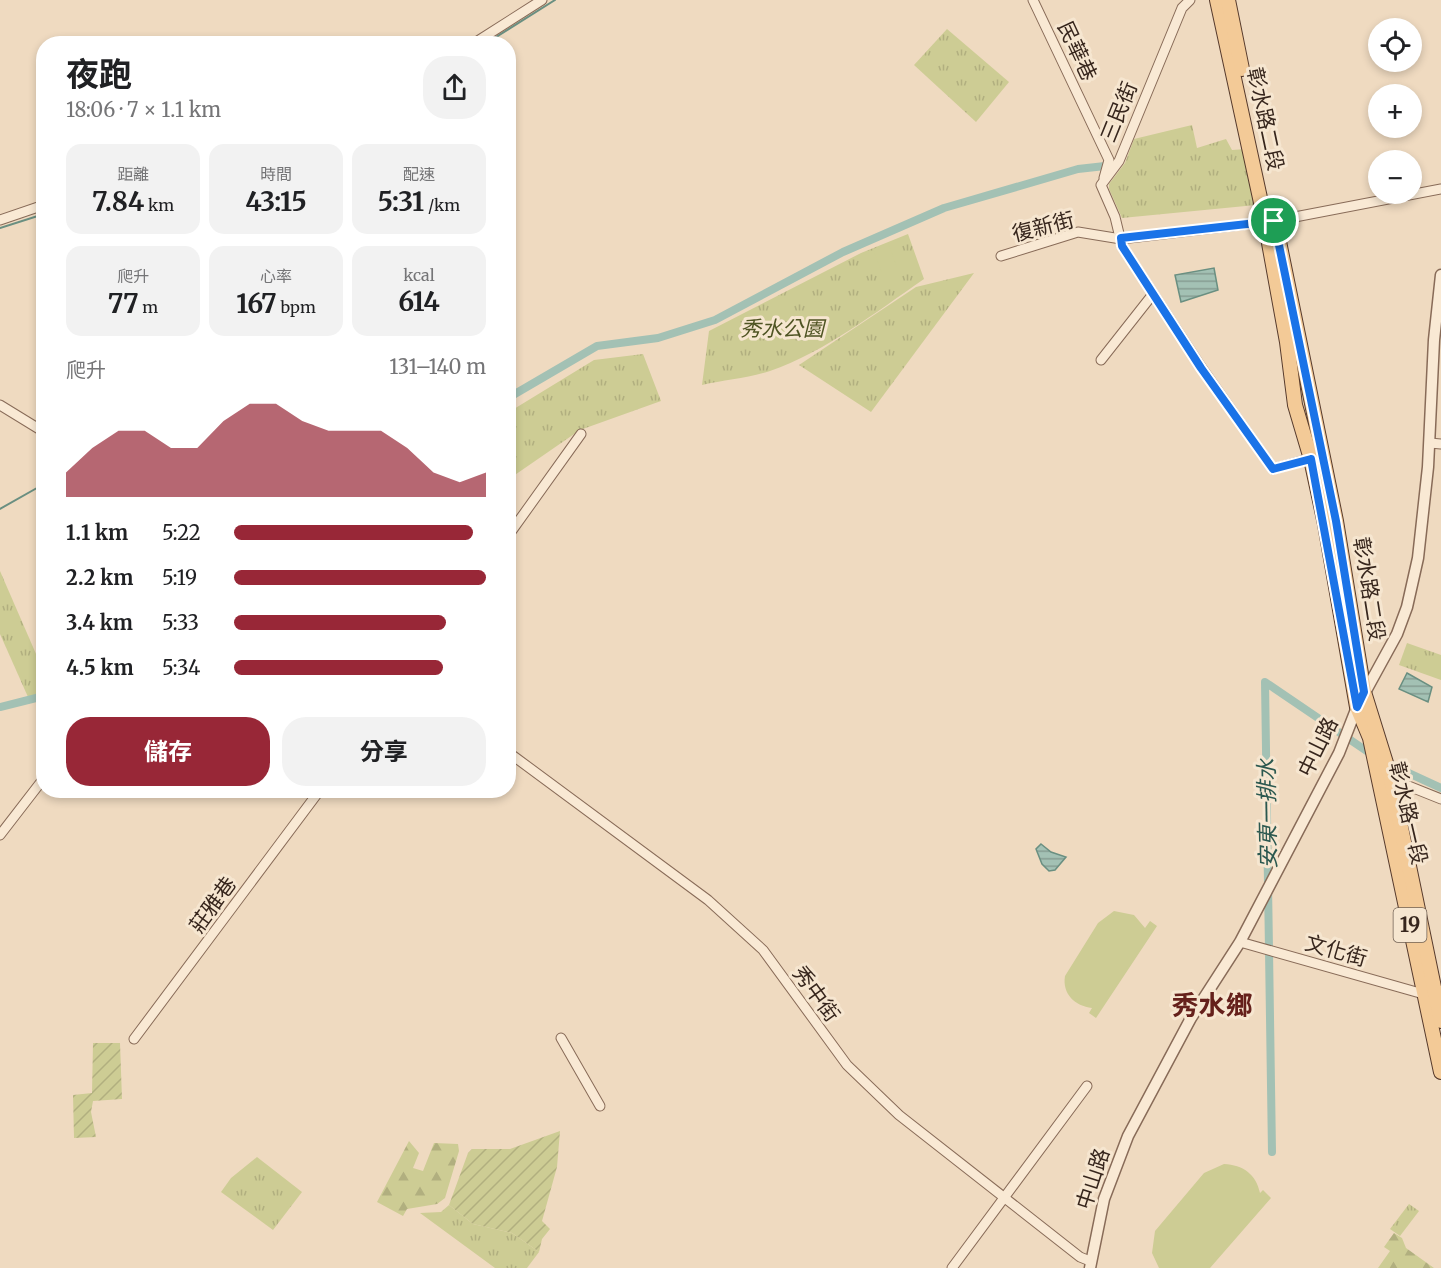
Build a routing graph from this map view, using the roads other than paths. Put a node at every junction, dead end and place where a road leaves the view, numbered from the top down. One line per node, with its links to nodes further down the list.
1 (542, 0): 6 (street)
2 (1033, 0): 7 (street, 民華巷)
3 (1190, 0): 7 (street, 三民街)
4 (1217, 0): 11 (main road, 彰水路二段 / 19)
5 (1228, 0): 11 (main road, 彰水路二段 / 19)
6 (486, 36)
7 (1101, 185): 12 (street)
8 (1441, 189): 11 (street, 復新街)
9 (36, 208): 10 (street)
10 (0, 220)
11 (1271, 221): 12 (street, 復新街); 22 (main road, 彰水路二段 / 19)
12 (1121, 238): 13 (street, 復新街); 15 (street)
13 (1001, 256)
14 (1441, 281): 16 (street, 中山路)
15 (1153, 294): 17 (street); 22 (street)
16 (1438, 340): 21 (street, 中山路)
17 (1101, 360)
18 (0, 405): 19 (street)
19 (36, 427)
20 (581, 434): 24 (street)
21 (1436, 443): 25 (street, 中山路)
22 (1317, 457): 23 (main road, 彰水路二段 / 19)
23 (1330, 523): 25 (main road, 彰水路二段 / 19); 26 (main road, 彰水路二段 / 19)
24 (516, 525)
25 (1364, 692): 26 (street, 中山路); 28 (main road, 彰水路一段 / 19)
26 (1357, 707): 28 (main road, 彰水路一段 / 19); 33 (street, 中山路)
27 (516, 758): 41 (street, 秀中街)
28 (1386, 777): 31 (street); 34 (main road, 彰水路一段 / 19)
29 (36, 788): 32 (street)
30 (314, 798): 37 (street, 莊雅巷)
31 (1441, 799)
32 (0, 835)
33 (1240, 942): 34 (street, 文化街); 42 (street, 中山路)
34 (1434, 997): 35 (main road, 彰水路一段 / 19); 38 (main road, 彰水路一段 / 19)
35 (1441, 1021)
36 (561, 1038): 40 (street)
37 (134, 1039)
38 (1441, 1072)
39 (1087, 1086): 41 (street)
40 (600, 1106)
41 (1004, 1199): 42 (street, 秀中街); 43 (street)
42 (1090, 1265)
43 (952, 1268)

